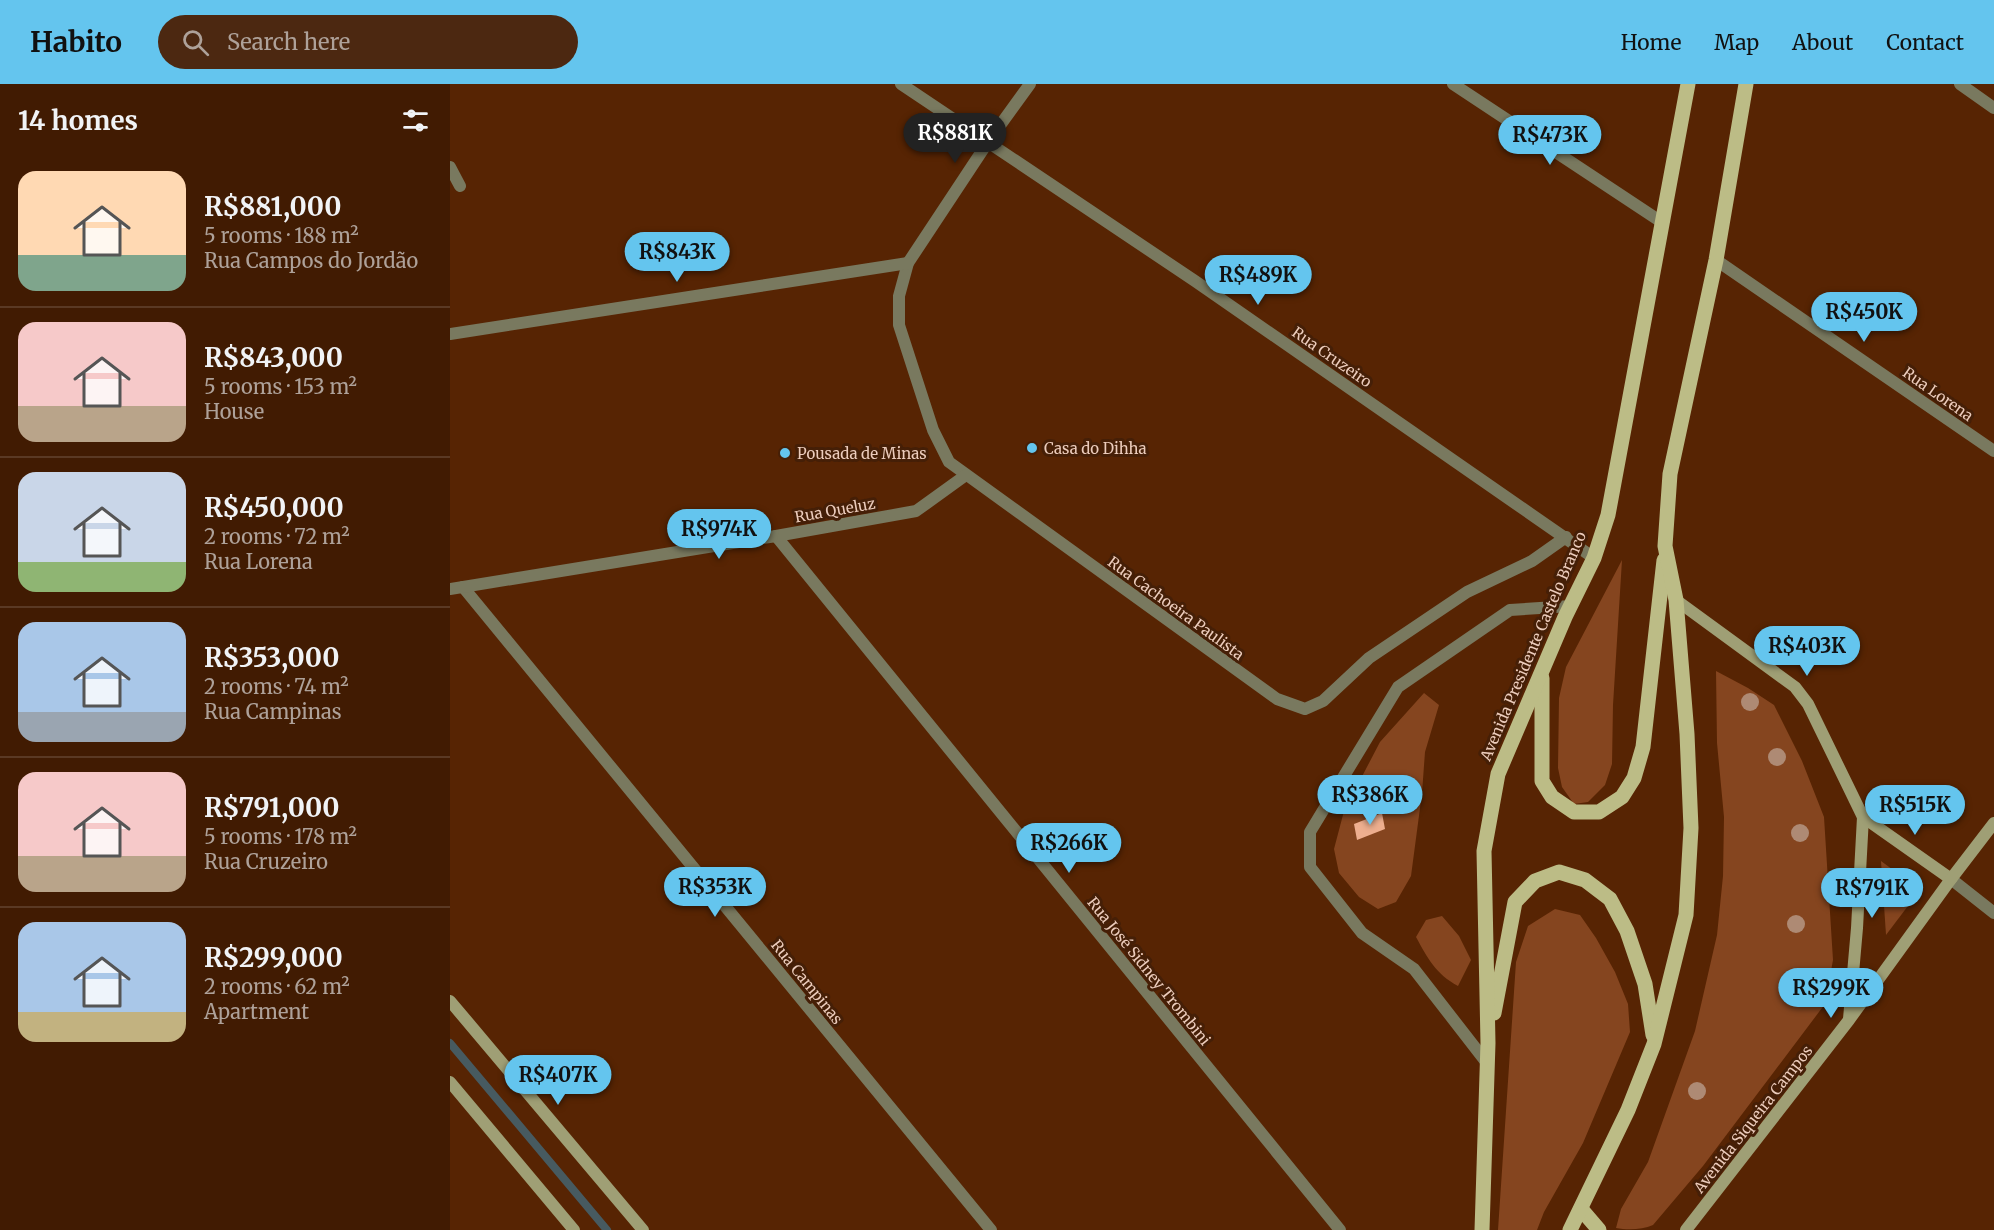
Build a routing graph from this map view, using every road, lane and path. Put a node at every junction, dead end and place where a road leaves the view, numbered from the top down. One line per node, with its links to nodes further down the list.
1 (901, 84): 8 (street, Rua Cruzeiro)
2 (1030, 84): 8 (street, Rua Cachoeira Paulista)
3 (1453, 84): 11 (street)
4 (1688, 84): 11 (main road, Avenida Presidente Castelo Branco)
5 (1746, 84): 12 (main road)
6 (1960, 84): 7 (street)
7 (1994, 108)
8 (988, 142): 13 (street, Rua Cachoeira Paulista); 18 (street, Rua Cruzeiro)
9 (450, 166): 10 (street)
10 (460, 186)
11 (1663, 223): 20 (main road, Avenida Presidente Castelo Branco)
12 (1716, 260): 15 (street, Rua Lorena); 19 (main road)
13 (908, 263): 14 (street); 16 (street, Rua Cachoeira Paulista)
14 (450, 334)
15 (1994, 451)
16 (966, 475): 17 (street, Rua Queluz); 18 (street, Rua Cachoeira Paulista)
17 (776, 536): 21 (street, Rua Queluz); 39 (street, Rua José Sidney Trombini)
18 (1566, 537): 20 (street, Rua Cruzeiro)
19 (1665, 546): 22 (main road); 24 (main road)
20 (1594, 558): 23 (main road, Avenida Presidente Castelo Branco)
21 (456, 588): 38 (street, Rua Campinas)
22 (1676, 600): 25 (street); 32 (main road)
23 (1571, 606): 24 (main road, Avenida Presidente Castelo Branco); 33 (street)
24 (1542, 672): 31 (main road, Avenida Presidente Castelo Branco)
25 (1863, 817): 27 (street); 30 (street)
26 (1994, 823): 27 (street, Avenida Siqueira Campos)
27 (1951, 879): 28 (street); 30 (street, Avenida Siqueira Campos)
28 (1994, 913)
29 (450, 1001): 37 (street)
30 (1849, 1020): 43 (street, Avenida Siqueira Campos)
31 (1488, 1043): 32 (main road); 33 (main road, Avenida Presidente Castelo Branco)
32 (1654, 1044): 35 (main road)
33 (1487, 1063): 40 (main road, Avenida Presidente Castelo Branco)
34 (450, 1082): 36 (street)
35 (1581, 1209): 41 (main road); 42 (main road)
36 (574, 1230)
37 (643, 1230)
38 (991, 1230)
39 (1340, 1230)
40 (1482, 1230)
41 (1570, 1230)
42 (1599, 1230)
43 (1686, 1230)

